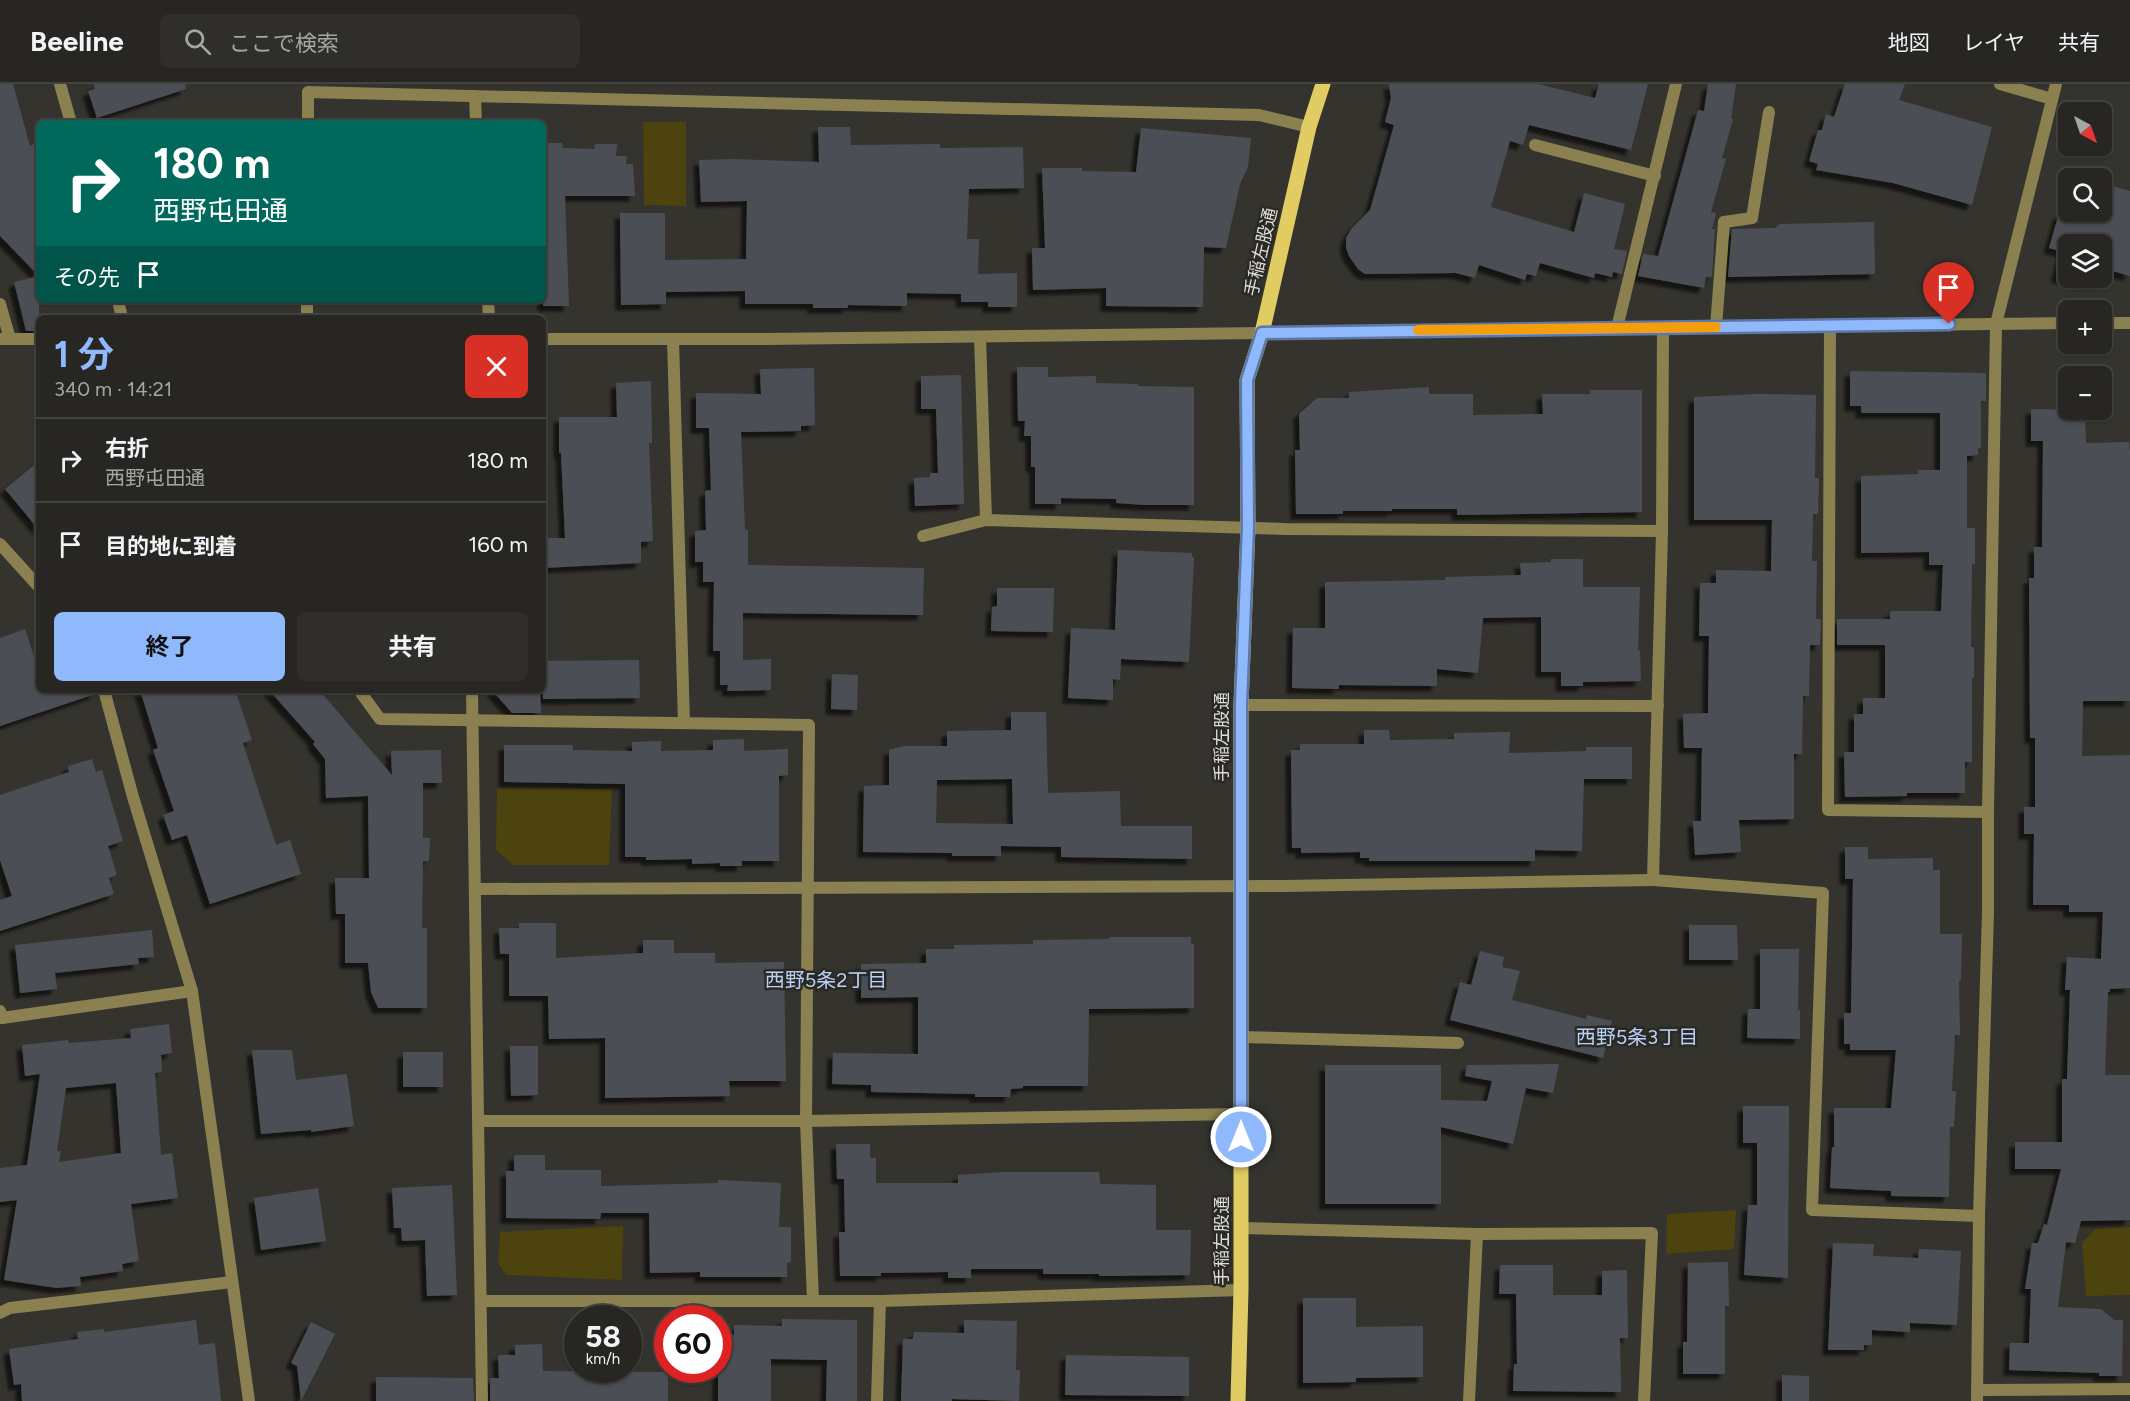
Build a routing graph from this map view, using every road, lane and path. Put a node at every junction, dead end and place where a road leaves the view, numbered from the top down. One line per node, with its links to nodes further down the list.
1 (60, 84): 9 (street)
2 (1323, 84): 12 (main road, 手稲左股通)
3 (1676, 84): 14 (street)
4 (2000, 84): 7 (street)
5 (2056, 84): 7 (street)
6 (475, 96): 10 (street); 11 (street); 12 (street)
7 (2052, 99): 19 (street)
8 (1768, 112): 22 (street)
9 (70, 120)
10 (308, 120)
11 (476, 120)
12 (1309, 127): 24 (main road, 手稲左股通)
13 (1535, 145): 14 (street)
14 (1655, 176): 23 (street)
15 (0, 304): 26 (street)
16 (2058, 323): 19 (street)
17 (2112, 323): 18 (street)
18 (2130, 323)
19 (1996, 324): 20 (street); 43 (street)
20 (1830, 326): 22 (street); 43 (street)
21 (1663, 327): 22 (street); 23 (street); 32 (street)
22 (1716, 327)
23 (1617, 328): 24 (street)
24 (1262, 333): 25 (street); 31 (main road, 手稲左股通)
25 (980, 337): 29 (street); 30 (street)
26 (5, 339): 27 (street)
27 (36, 339)
28 (546, 339): 29 (street)
29 (673, 339): 42 (street)
30 (986, 520): 31 (street); 33 (street)
31 (1248, 527): 32 (street); 39 (main road, 手稲左股通)
32 (1662, 531): 40 (street)
33 (923, 536)
34 (0, 544): 35 (street)
35 (36, 584)
36 (105, 693): 48 (street)
37 (361, 693): 41 (street)
38 (472, 693): 41 (street)
39 (1241, 705): 40 (street); 45 (main road, 手稲左股通)
40 (1658, 706): 44 (street)
41 (474, 721): 42 (street); 47 (street)
42 (684, 723): 46 (street)
43 (1988, 812): 55 (street)
44 (1653, 880): 45 (street); 55 (street)
45 (1241, 887): 46 (street); 50 (main road, 手稲左股通)
46 (807, 888): 47 (street); 54 (street)
47 (476, 889): 53 (street)
48 (192, 991): 49 (street); 58 (street)
49 (0, 1011)
50 (1241, 1038): 51 (street); 52 (main road, 手稲左股通)
51 (1458, 1043)
52 (1241, 1114): 54 (street); 56 (main road, 手稲左股通)
53 (479, 1121): 54 (street); 60 (street)
54 (806, 1121): 61 (street)
55 (1979, 1216): 65 (street)
56 (1241, 1228): 57 (street); 59 (main road, 手稲左股通)
57 (1477, 1234): 70 (street); 71 (street)
58 (232, 1282): 63 (street); 66 (street)
59 (1241, 1290): 62 (street); 69 (main road, 手稲左股通)
60 (481, 1301): 61 (street); 67 (street)
61 (813, 1301): 62 (street)
62 (880, 1301): 68 (street)
63 (0, 1313)
64 (2130, 1389): 65 (street)
65 (1977, 1396)
66 (249, 1401)
67 (482, 1401)
68 (877, 1401)
69 (1238, 1401)
70 (1470, 1401)
71 (1644, 1401)

